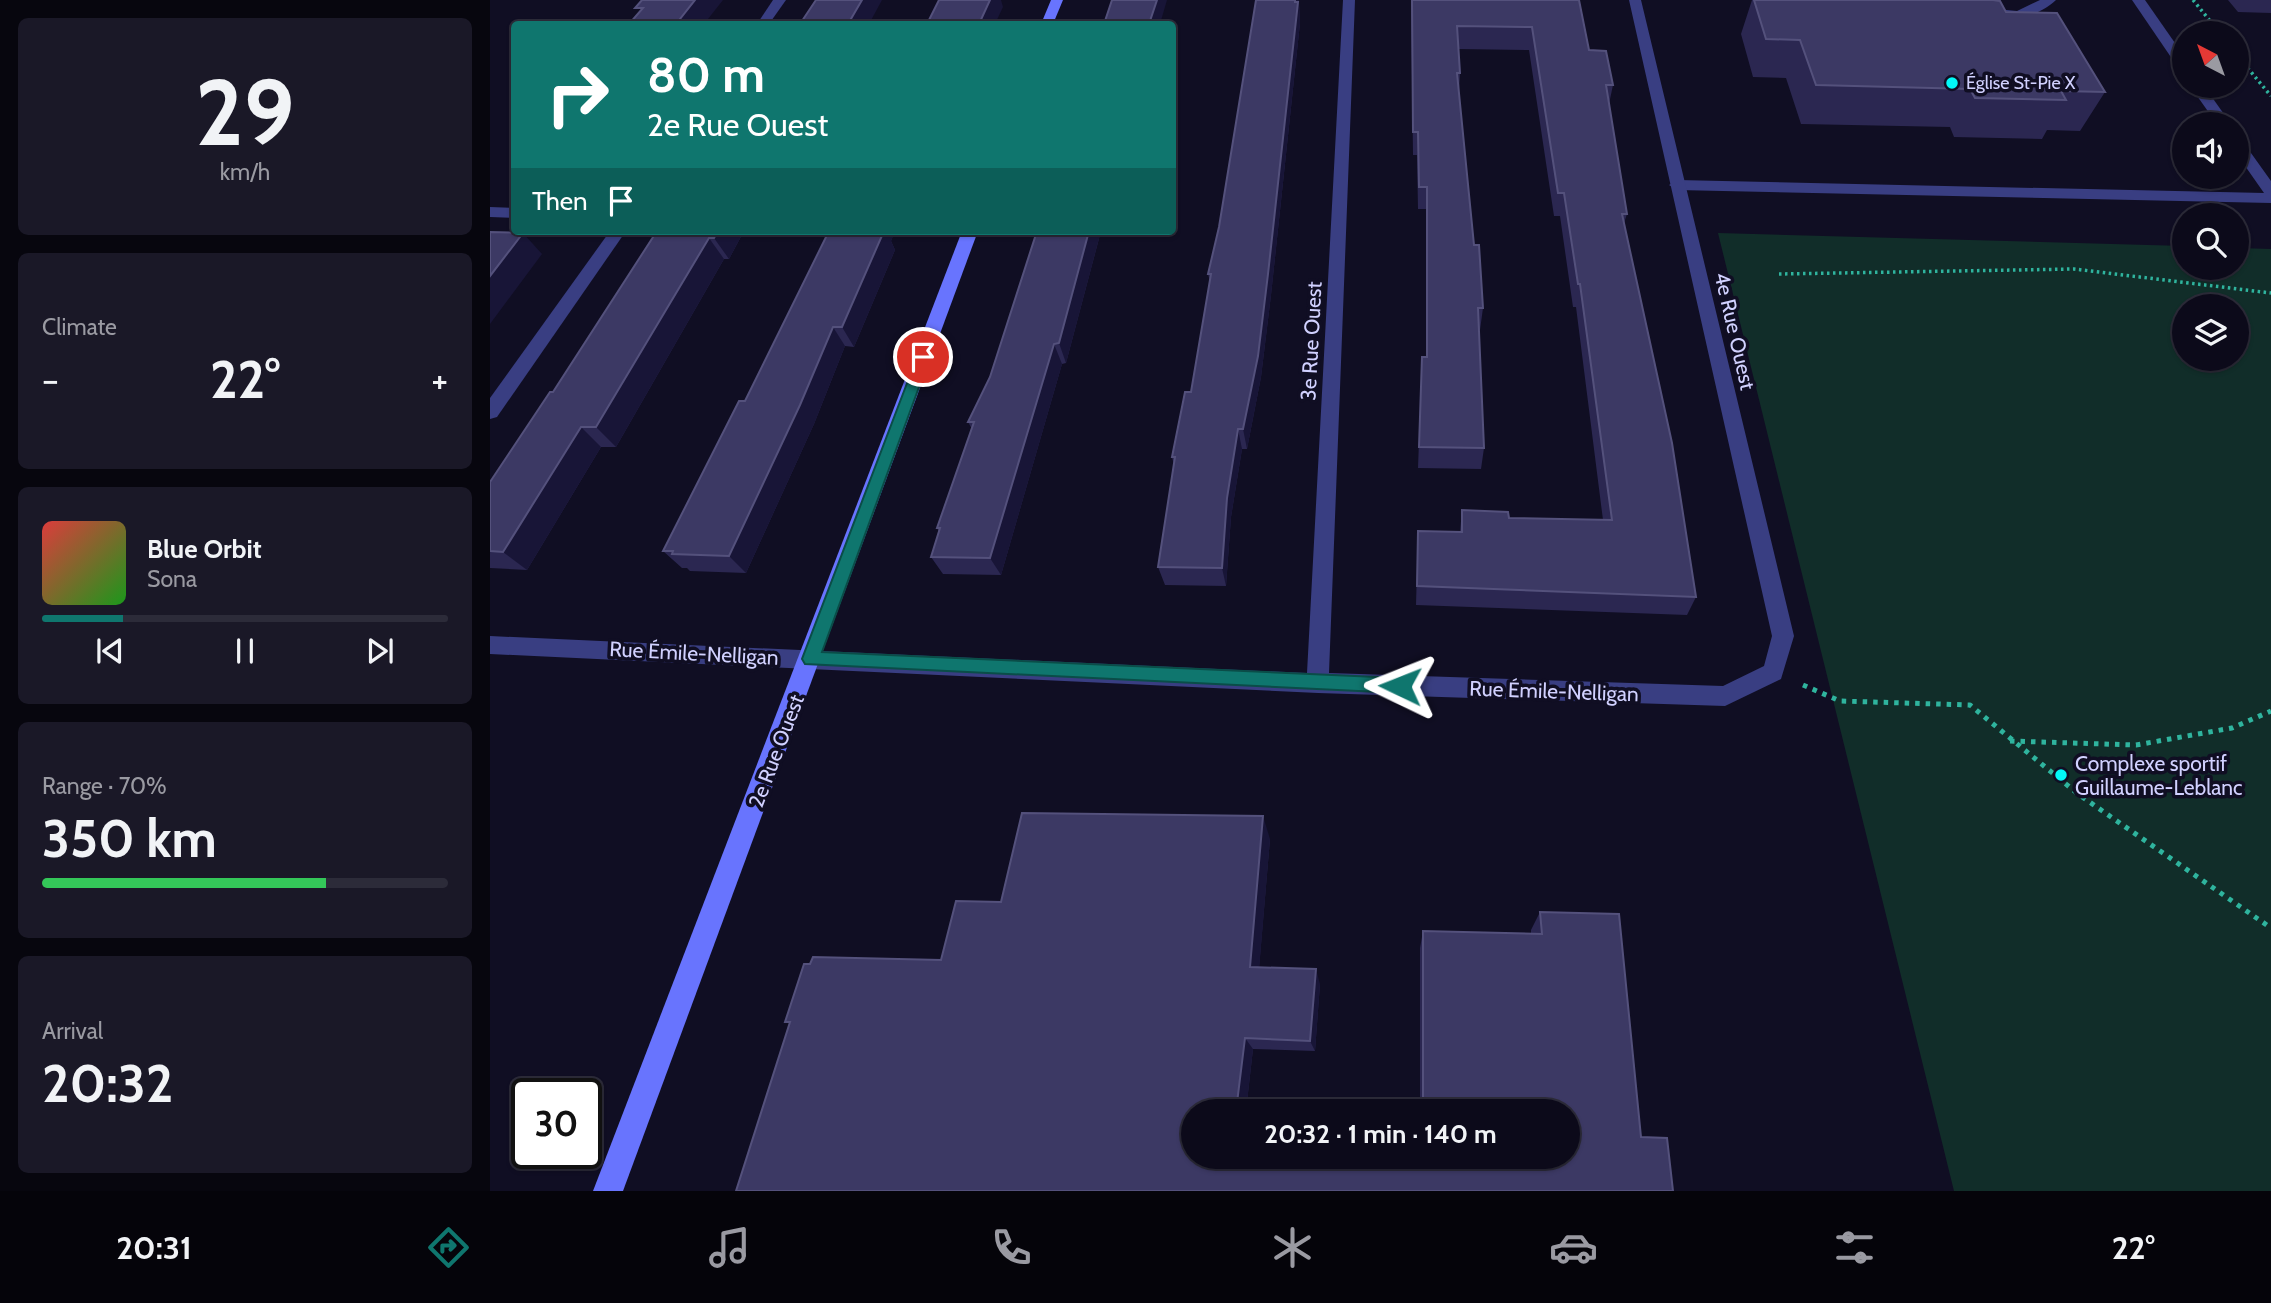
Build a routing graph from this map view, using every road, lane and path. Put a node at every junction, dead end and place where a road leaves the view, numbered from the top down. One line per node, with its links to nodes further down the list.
1 (780, 0): 9 (street)
2 (1057, 0): 10 (street)
3 (1349, 0): 29 (street, 3e Rue Ouest)
4 (1635, 0): 16 (street, 4e Rue Ouest)
5 (2050, 0): 8 (street)
6 (2138, 0): 12 (street)
7 (2193, 0): 11 (path)
8 (1978, 12)
9 (765, 21)
10 (1048, 21)
11 (2210, 21)
12 (2172, 49)
13 (2249, 70): 14 (path)
14 (2271, 96)
15 (2249, 161): 17 (street)
16 (1678, 185): 18 (street); 28 (street, 4e Rue Ouest)
17 (2271, 192)
18 (2271, 198)
19 (490, 212): 20 (street)
20 (511, 213)
21 (615, 235): 25 (street)
22 (969, 235): 27 (street, 2e Rue Ouest)
23 (1779, 274): 24 (path)
24 (2271, 293)
25 (490, 412)
26 (490, 645): 27 (street, Rue Émile-Nelligan)
27 (811, 659): 29 (street, Rue Émile-Nelligan); 33 (street, 2e Rue Ouest)
28 (1773, 672): 29 (street, Rue Émile-Nelligan); 31 (path)
29 (1318, 683)
30 (2271, 710): 31 (path)
31 (2009, 741): 32 (path)
32 (2271, 928)
33 (608, 1191)

